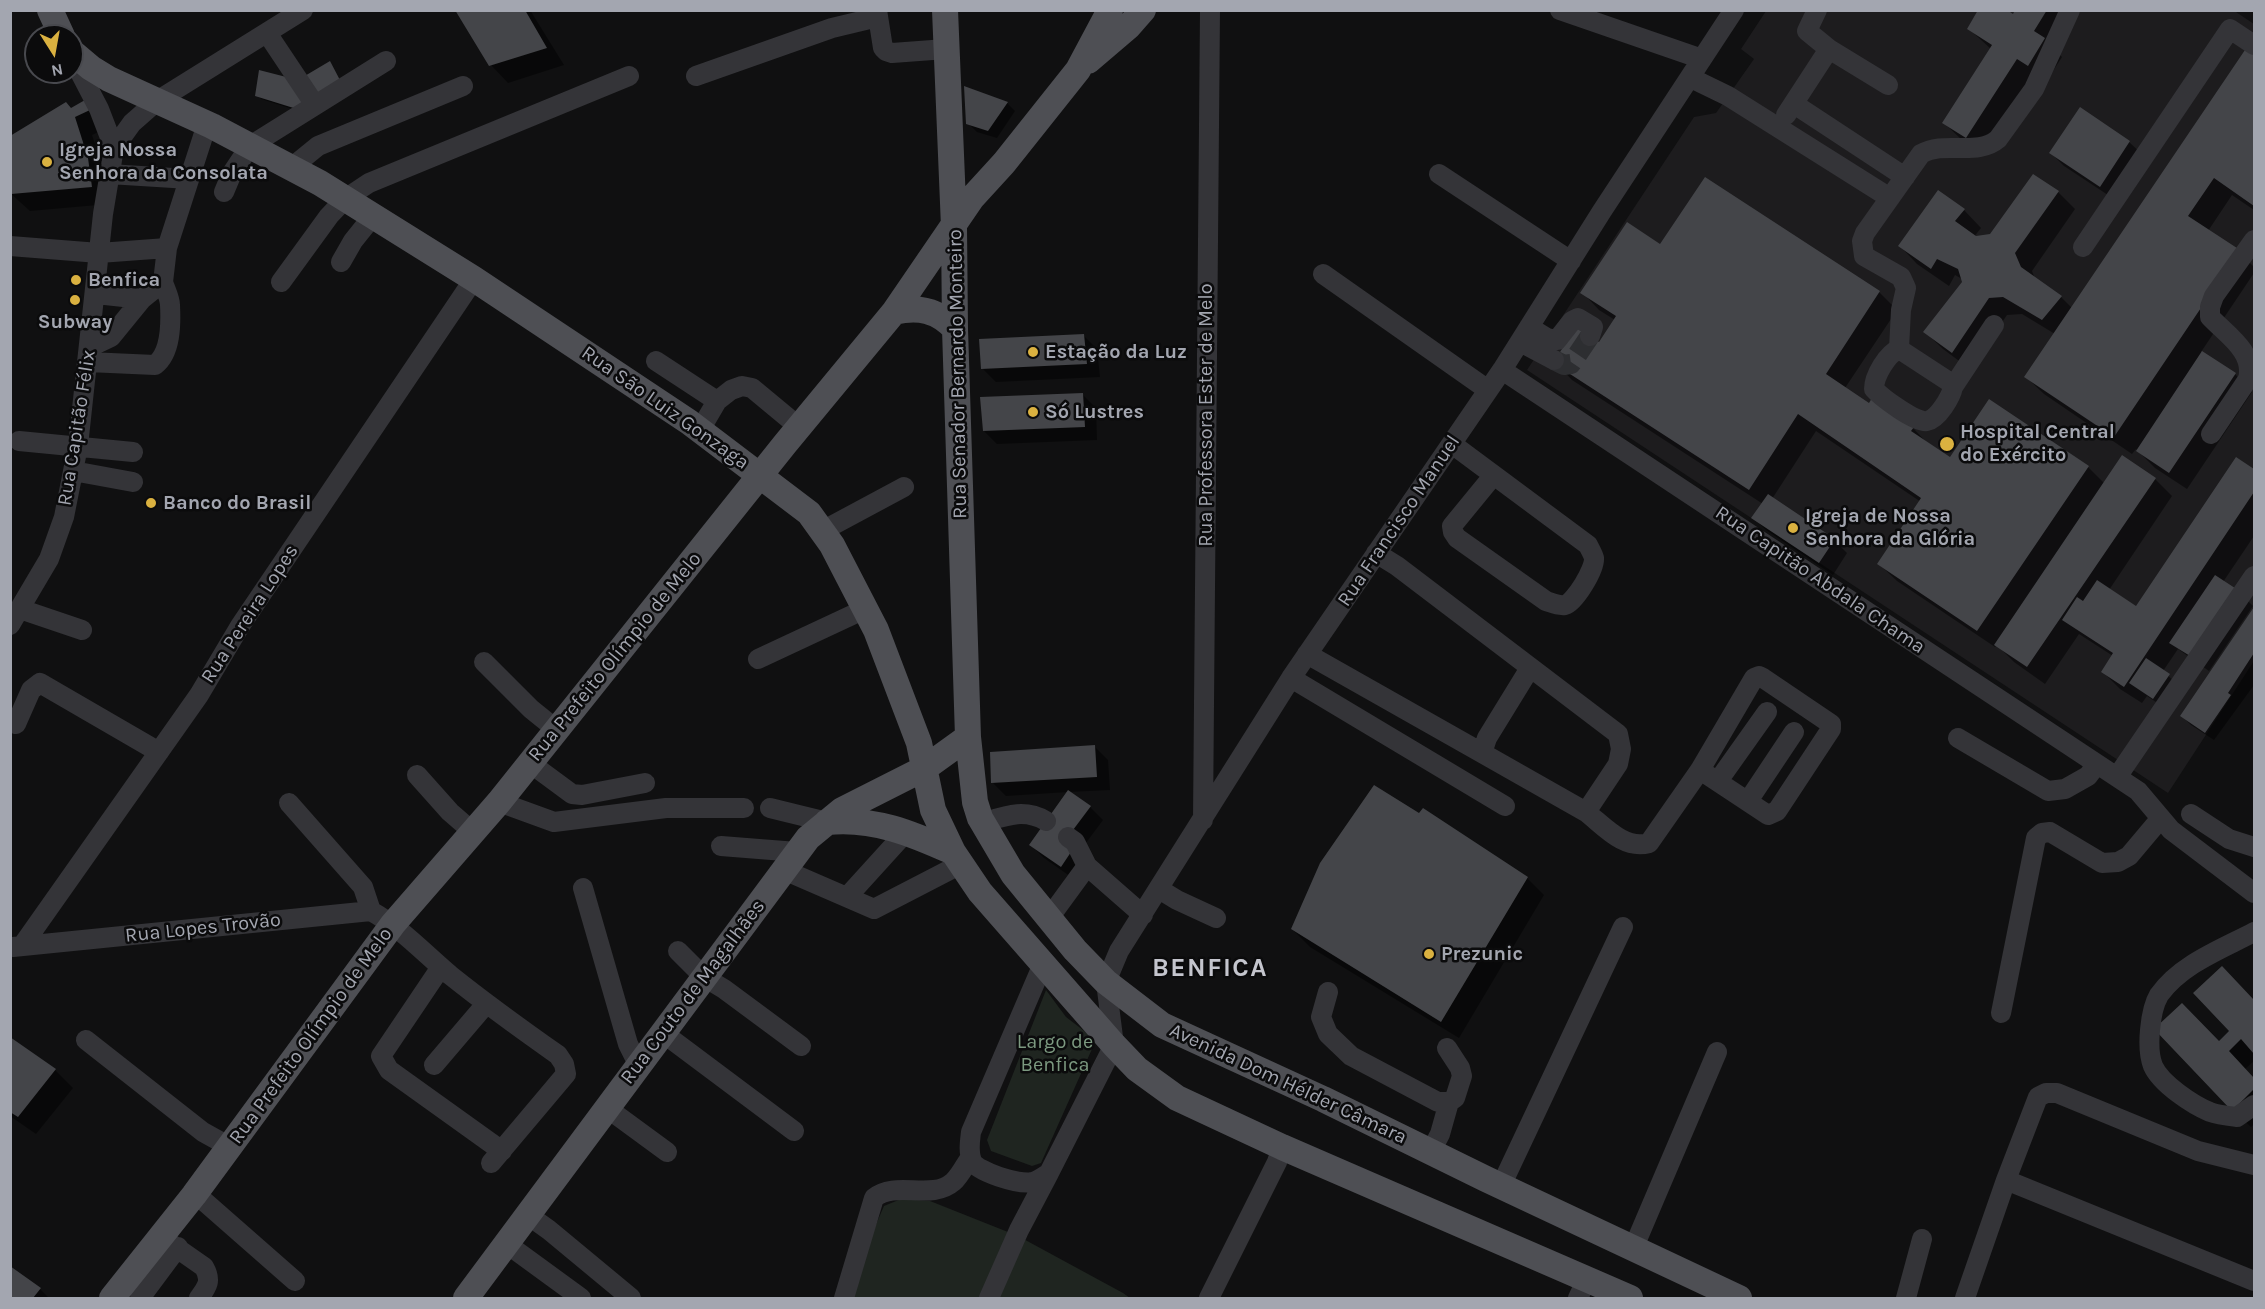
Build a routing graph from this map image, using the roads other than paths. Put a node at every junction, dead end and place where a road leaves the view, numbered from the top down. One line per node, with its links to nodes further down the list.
1 (303, 10): 11 (street, Rua Capitão Félix)
2 (945, 10): 13 (main road, Rua Senador Bernardo Monteiro)
3 (1110, 10): 18 (main road, Rua Prefeito Olímpio de Melo)
4 (1143, 10): 18 (main road)
5 (1210, 10): 116 (street, Rua Professora Ester de Melo)
6 (1560, 10): 15 (street)
7 (1734, 10): 15 (street, Rua Francisco Manuel)
8 (1816, 10): 14 (street)
9 (2070, 10): 35 (street)
10 (878, 14): 13 (street); 20 (street)
11 (267, 33): 25 (street, Rua Capitão Félix); 27 (street)
12 (2254, 45): 44 (street)
13 (946, 49): 41 (main road, Rua Senador Bernardo Monteiro)
14 (1829, 49): 23 (street); 26 (street)
15 (1702, 59): 21 (street, Rua Francisco Manuel)
16 (386, 61): 27 (street)
17 (84, 62): 25 (main road, Rua São Luiz Gonzaga)
18 (1077, 70): 41 (main road, Rua Prefeito Olímpio de Melo)
19 (629, 76): 39 (street)
20 (696, 76)
21 (1691, 78): 29 (street); 47 (street, Rua Francisco Manuel)
22 (84, 80): 31 (street)
23 (1888, 85)
24 (463, 86): 32 (street)
25 (158, 101): 28 (main road, Rua São Luiz Gonzaga); 31 (street, Rua Capitão Félix)
26 (1794, 104): 29 (street); 35 (street)
27 (315, 105): 30 (street)
28 (207, 124): 30 (main road, Rua São Luiz Gonzaga); 36 (street)
29 (1779, 128): 38 (street)
30 (250, 146): 32 (main road, Rua São Luiz Gonzaga); 37 (street)
31 (114, 148): 33 (street, Rua Capitão Félix)
32 (291, 168): 39 (main road, Rua São Luiz Gonzaga)
33 (109, 174): 36 (street); 46 (street, Rua Capitão Félix)
34 (1439, 174): 47 (street)
35 (1905, 177): 38 (street)
36 (189, 179): 45 (street)
37 (224, 192)
38 (1890, 198): 60 (street)
39 (345, 199): 40 (main road, Rua São Luiz Gonzaga); 52 (street)
40 (373, 216): 48 (street); 50 (main road, Rua São Luiz Gonzaga)
41 (954, 227): 55 (main road, Rua Prefeito Olímpio de Melo); 57 (main road, Rua Senador Bernardo Monteiro)
42 (2254, 240): 70 (street)
43 (10, 246): 46 (street)
44 (2083, 247)
45 (167, 248): 46 (street); 51 (street)
46 (99, 253): 53 (street, Rua Capitão Félix)
47 (1571, 261): 58 (street, Rua Francisco Manuel)
48 (341, 262)
49 (1323, 274): 66 (street)
50 (474, 279): 69 (main road, Rua São Luiz Gonzaga); 97 (street, Rua Pereira Lopes)
51 (163, 282): 54 (street); 61 (street)
52 (281, 282)
53 (96, 294): 54 (street); 61 (street, Rua Capitão Félix)
54 (142, 299): 61 (street)
55 (894, 312): 57 (main road); 68 (main road, Rua Prefeito Olímpio de Melo)
56 (1994, 325): 65 (street)
57 (955, 330): 95 (main road, Rua Senador Bernardo Monteiro)
58 (1524, 335): 59 (street); 62 (street); 64 (street, Rua Francisco Manuel)
59 (1590, 336)
60 (1899, 349): 65 (street); 65 (street)
61 (89, 354): 73 (street, Rua Capitão Félix)
62 (1554, 360)
63 (656, 361): 67 (street)
64 (1502, 370): 66 (street, Rua Francisco Manuel); 100 (street, Rua Capitão Abdala Chama)
65 (1953, 387)
66 (1488, 390): 72 (street, Rua Francisco Manuel)
67 (717, 401): 68 (street); 69 (street)
68 (799, 427): 76 (main road, Rua Prefeito Olímpio de Melo)
69 (700, 430): 76 (main road, Rua São Luiz Gonzaga)
70 (2211, 434)
71 (19, 441): 73 (street)
72 (1452, 444): 77 (street); 81 (street, Rua Francisco Manuel)
73 (78, 446): 74 (street); 75 (street, Rua Capitão Félix)
74 (133, 452)
75 (73, 471): 78 (street); 84 (street, Rua Capitão Félix)
76 (761, 475): 80 (main road, Rua São Luiz Gonzaga); 93 (main road, Rua Prefeito Olímpio de Melo)
77 (1493, 476): 77 (street)
78 (133, 482)
79 (904, 487): 80 (street)
80 (822, 531): 83 (main road, Rua São Luiz Gonzaga)
81 (1376, 554): 86 (street, Rua Francisco Manuel); 89 (street)
82 (2254, 576): 104 (street)
83 (865, 609): 87 (street); 101 (main road, Rua São Luiz Gonzaga)
84 (15, 617): 85 (street)
85 (82, 630)
86 (1307, 654): 90 (street, Rua Francisco Manuel); 98 (street)
87 (758, 659)
88 (484, 662): 93 (street)
89 (1530, 668): 98 (street); 113 (street)
90 (1291, 678): 110 (street); 116 (street, Rua Francisco Manuel)
91 (1767, 712): 105 (street)
92 (16, 724): 97 (street)
93 (556, 730): 99 (main road, Rua Prefeito Olímpio de Melo)
94 (1794, 732): 107 (street)
95 (968, 737): 101 (main road, Rua Couto de Magalhães); 119 (main road, Avenida Dom Hélder Câmara)
96 (1958, 738): 100 (street)
97 (159, 752): 139 (street, Rua Pereira Lopes)
98 (1482, 753): 113 (street)
99 (530, 763): 106 (street); 108 (main road, Rua Prefeito Olímpio de Melo)
100 (2097, 764): 104 (street, Rua Capitão Abdala Chama)
101 (925, 768): 118 (main road, Rua Couto de Magalhães); 125 (main road, Rua São Luiz Gonzaga)
102 (1700, 770): 105 (street); 107 (street); 113 (street)
103 (417, 775): 120 (street)
104 (2117, 777): 115 (street, Rua Capitão Abdala Chama)
105 (1718, 781): 107 (street)
106 (645, 783)
107 (1748, 801)
108 (499, 802): 111 (street); 120 (main road, Rua Prefeito Olímpio de Melo)
109 (289, 803): 132 (street)
110 (1505, 806)
111 (744, 808)
112 (770, 808): 118 (street)
113 (1586, 812)
114 (2191, 814): 124 (street)
115 (2161, 818): 130 (street, Rua Capitão Abdala Chama); 147 (street)
116 (1203, 820): 129 (street, Rua Francisco Manuel)
117 (1046, 821): 119 (street)
118 (827, 822): 121 (main road); 126 (main road, Rua Couto de Magalhães)
119 (982, 823): 134 (main road, Avenida Dom Hélder Câmara)
120 (473, 832): 136 (main road, Rua Prefeito Olímpio de Melo)
121 (906, 832): 125 (main road); 131 (street)
122 (1068, 837): 127 (street)
123 (721, 846): 126 (street)
124 (2254, 847)
125 (957, 858): 131 (street); 141 (main road, Rua São Luiz Gonzaga)
126 (790, 861): 131 (street); 143 (main road, Rua Couto de Magalhães)
127 (1087, 866): 133 (street); 134 (street)
128 (583, 888): 155 (street)
129 (1159, 889): 133 (street, Rua Francisco Manuel); 135 (street)
130 (2254, 893)
131 (847, 897)
132 (371, 911): 136 (street); 139 (street, Rua Lopes Trovão)
133 (1143, 915): 144 (street, Rua Francisco Manuel)
134 (1049, 918): 144 (main road, Avenida Dom Hélder Câmara)
135 (1215, 918)
136 (393, 924): 142 (street); 160 (main road, Rua Prefeito Olímpio de Melo)
137 (1623, 927): 168 (street)
138 (2254, 932): 157 (street)
139 (16, 947)
140 (678, 951): 143 (street)
141 (1043, 964): 150 (main road); 164 (street)
142 (441, 967): 146 (street); 146 (street)
143 (704, 977): 148 (main road, Rua Couto de Magalhães); 151 (street)
144 (1106, 982): 150 (street, Rua Francisco Manuel); 162 (main road, Avenida Dom Hélder Câmara)
145 (1328, 992): 156 (street)
146 (486, 1004): 154 (street)
147 (2001, 1013)
148 (663, 1034): 155 (main road, Rua Couto de Magalhães); 159 (street)
149 (86, 1040): 160 (street)
150 (1114, 1045): 161 (main road); 166 (street)
151 (801, 1046)
152 (1447, 1048): 156 (street)
153 (1717, 1052): 174 (street)
154 (434, 1065)
155 (639, 1066): 158 (main road, Rua Couto de Magalhães)
156 (1449, 1102): 162 (street)
157 (2254, 1105)
158 (607, 1108): 163 (street); 170 (main road, Rua Couto de Magalhães)
159 (794, 1131)
160 (230, 1147): 169 (main road, Rua Prefeito Olímpio de Melo)
161 (1282, 1147): 178 (main road); 186 (street)
162 (1431, 1151): 168 (main road, Avenida Dom Hélder Câmara)
163 (667, 1152)
164 (970, 1158): 166 (street); 184 (street)
165 (2254, 1165): 167 (street)
166 (1048, 1173): 185 (street)
167 (2006, 1180): 176 (street); 190 (street)
168 (1500, 1186): 174 (main road, Avenida Dom Hélder Câmara)
169 (194, 1196): 172 (main road, Rua Prefeito Olímpio de Melo); 175 (street)
170 (528, 1215): 173 (main road, Rua Couto de Magalhães); 183 (street)
171 (1922, 1239): 189 (street)
172 (170, 1242): 177 (main road, Rua Prefeito Olímpio de Melo); 180 (street)
173 (507, 1244): 181 (main road, Rua Couto de Magalhães); 182 (street)
174 (1633, 1249): 188 (main road, Avenida Dom Hélder Câmara)
175 (295, 1281)
176 (2254, 1281)
177 (141, 1285): 179 (main road, Rua Prefeito Olímpio de Melo)
178 (1582, 1289): 187 (main road)
179 (112, 1299)
180 (199, 1299)
181 (465, 1299)
182 (581, 1299)
183 (631, 1299)
184 (844, 1299)
185 (988, 1299)
186 (1209, 1299)
187 (1630, 1299)
188 (1739, 1299)
189 (1906, 1299)
190 (1965, 1299)

